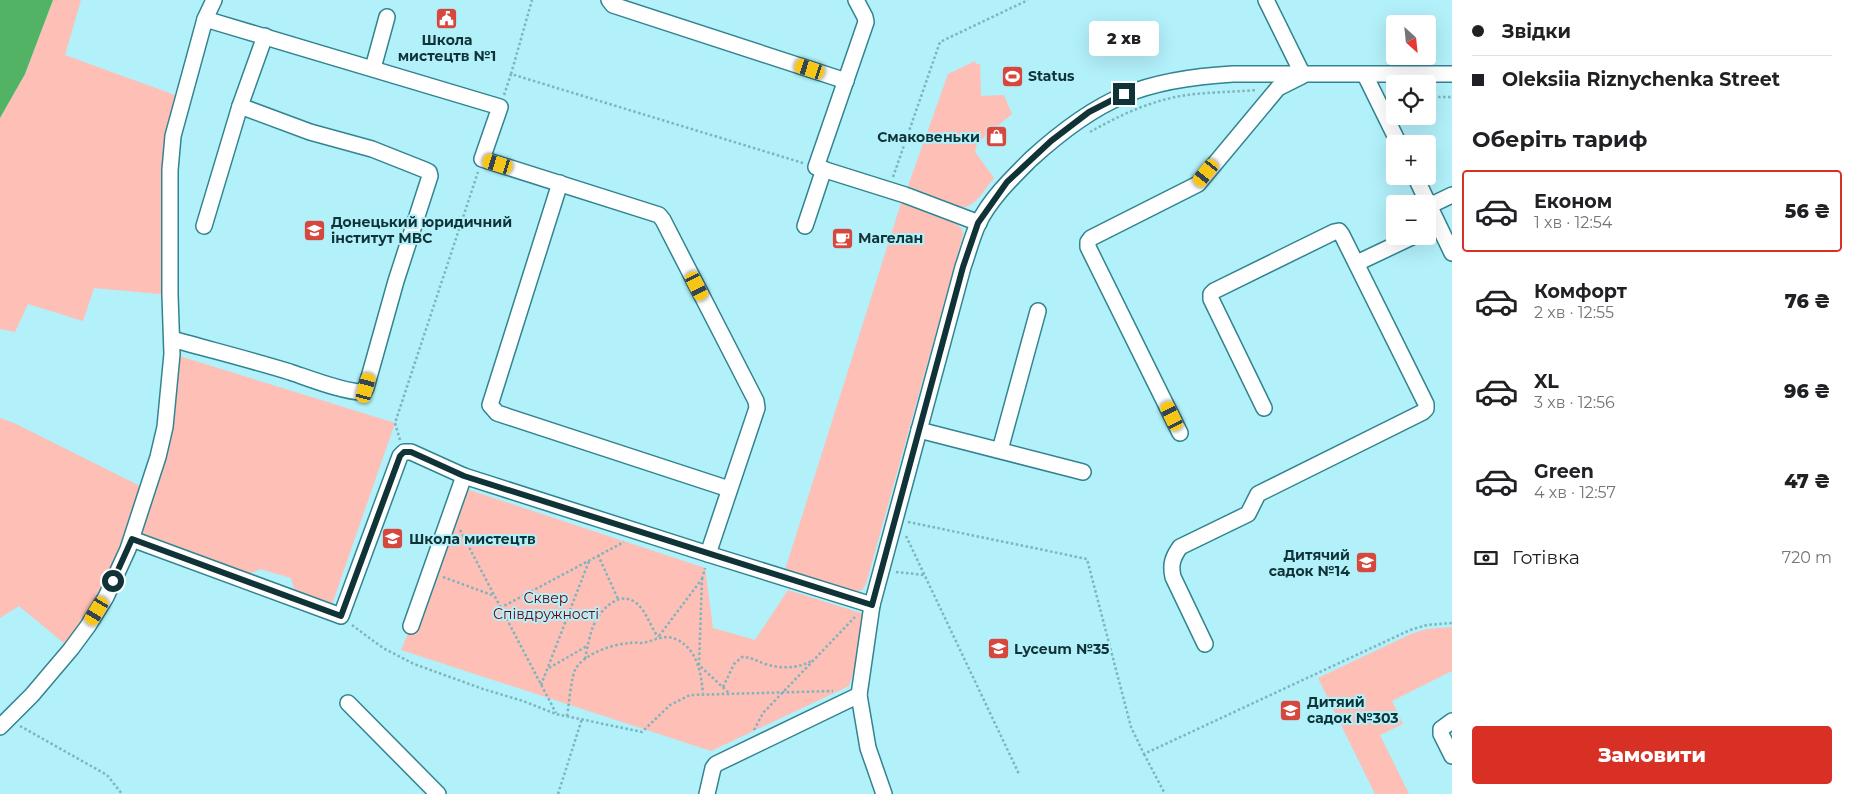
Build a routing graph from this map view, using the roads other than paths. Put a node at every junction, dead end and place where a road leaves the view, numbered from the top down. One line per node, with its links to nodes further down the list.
1 (214, 0): 6 (street)
2 (609, 0): 12 (street)
3 (856, 0): 12 (street)
4 (1266, 0): 10 (street)
5 (387, 17): 8 (street)
6 (205, 19): 7 (street); 27 (street)
7 (265, 36): 8 (street); 13 (street)
8 (373, 68): 16 (street)
9 (1452, 74): 11 (street)
10 (1303, 75): 11 (street); 19 (street); 30 (street)
11 (1365, 75): 14 (street)
12 (846, 81): 15 (street)
13 (240, 106): 20 (street); 27 (street)
14 (1395, 135)
15 (820, 168): 19 (street); 21 (street)
16 (560, 184): 34 (street); 34 (street)
17 (1452, 195): 18 (street)
18 (1436, 203)
19 (978, 223): 29 (street)
20 (204, 226)
21 (805, 226)
22 (1436, 231): 24 (street)
23 (1396, 245): 25 (street)
24 (1452, 253)
25 (1357, 264): 28 (street); 39 (street)
26 (1038, 310): 31 (street)
27 (172, 339): 35 (street)
28 (1264, 408)
29 (919, 430): 31 (street); 37 (street)
30 (1180, 434)
31 (1000, 450): 32 (street)
32 (1083, 472)
33 (464, 476): 35 (street); 36 (street); 38 (street)
34 (729, 490): 36 (street)
35 (132, 539): 43 (street)
36 (708, 554): 37 (street)
37 (868, 604): 40 (street)
38 (411, 626)
39 (1205, 644)
40 (859, 695): 46 (street); 47 (street)
41 (348, 703): 45 (street)
42 (1452, 721): 44 (street)
43 (4, 723)
44 (1452, 756)
45 (438, 794)
46 (707, 794)
47 (884, 794)

